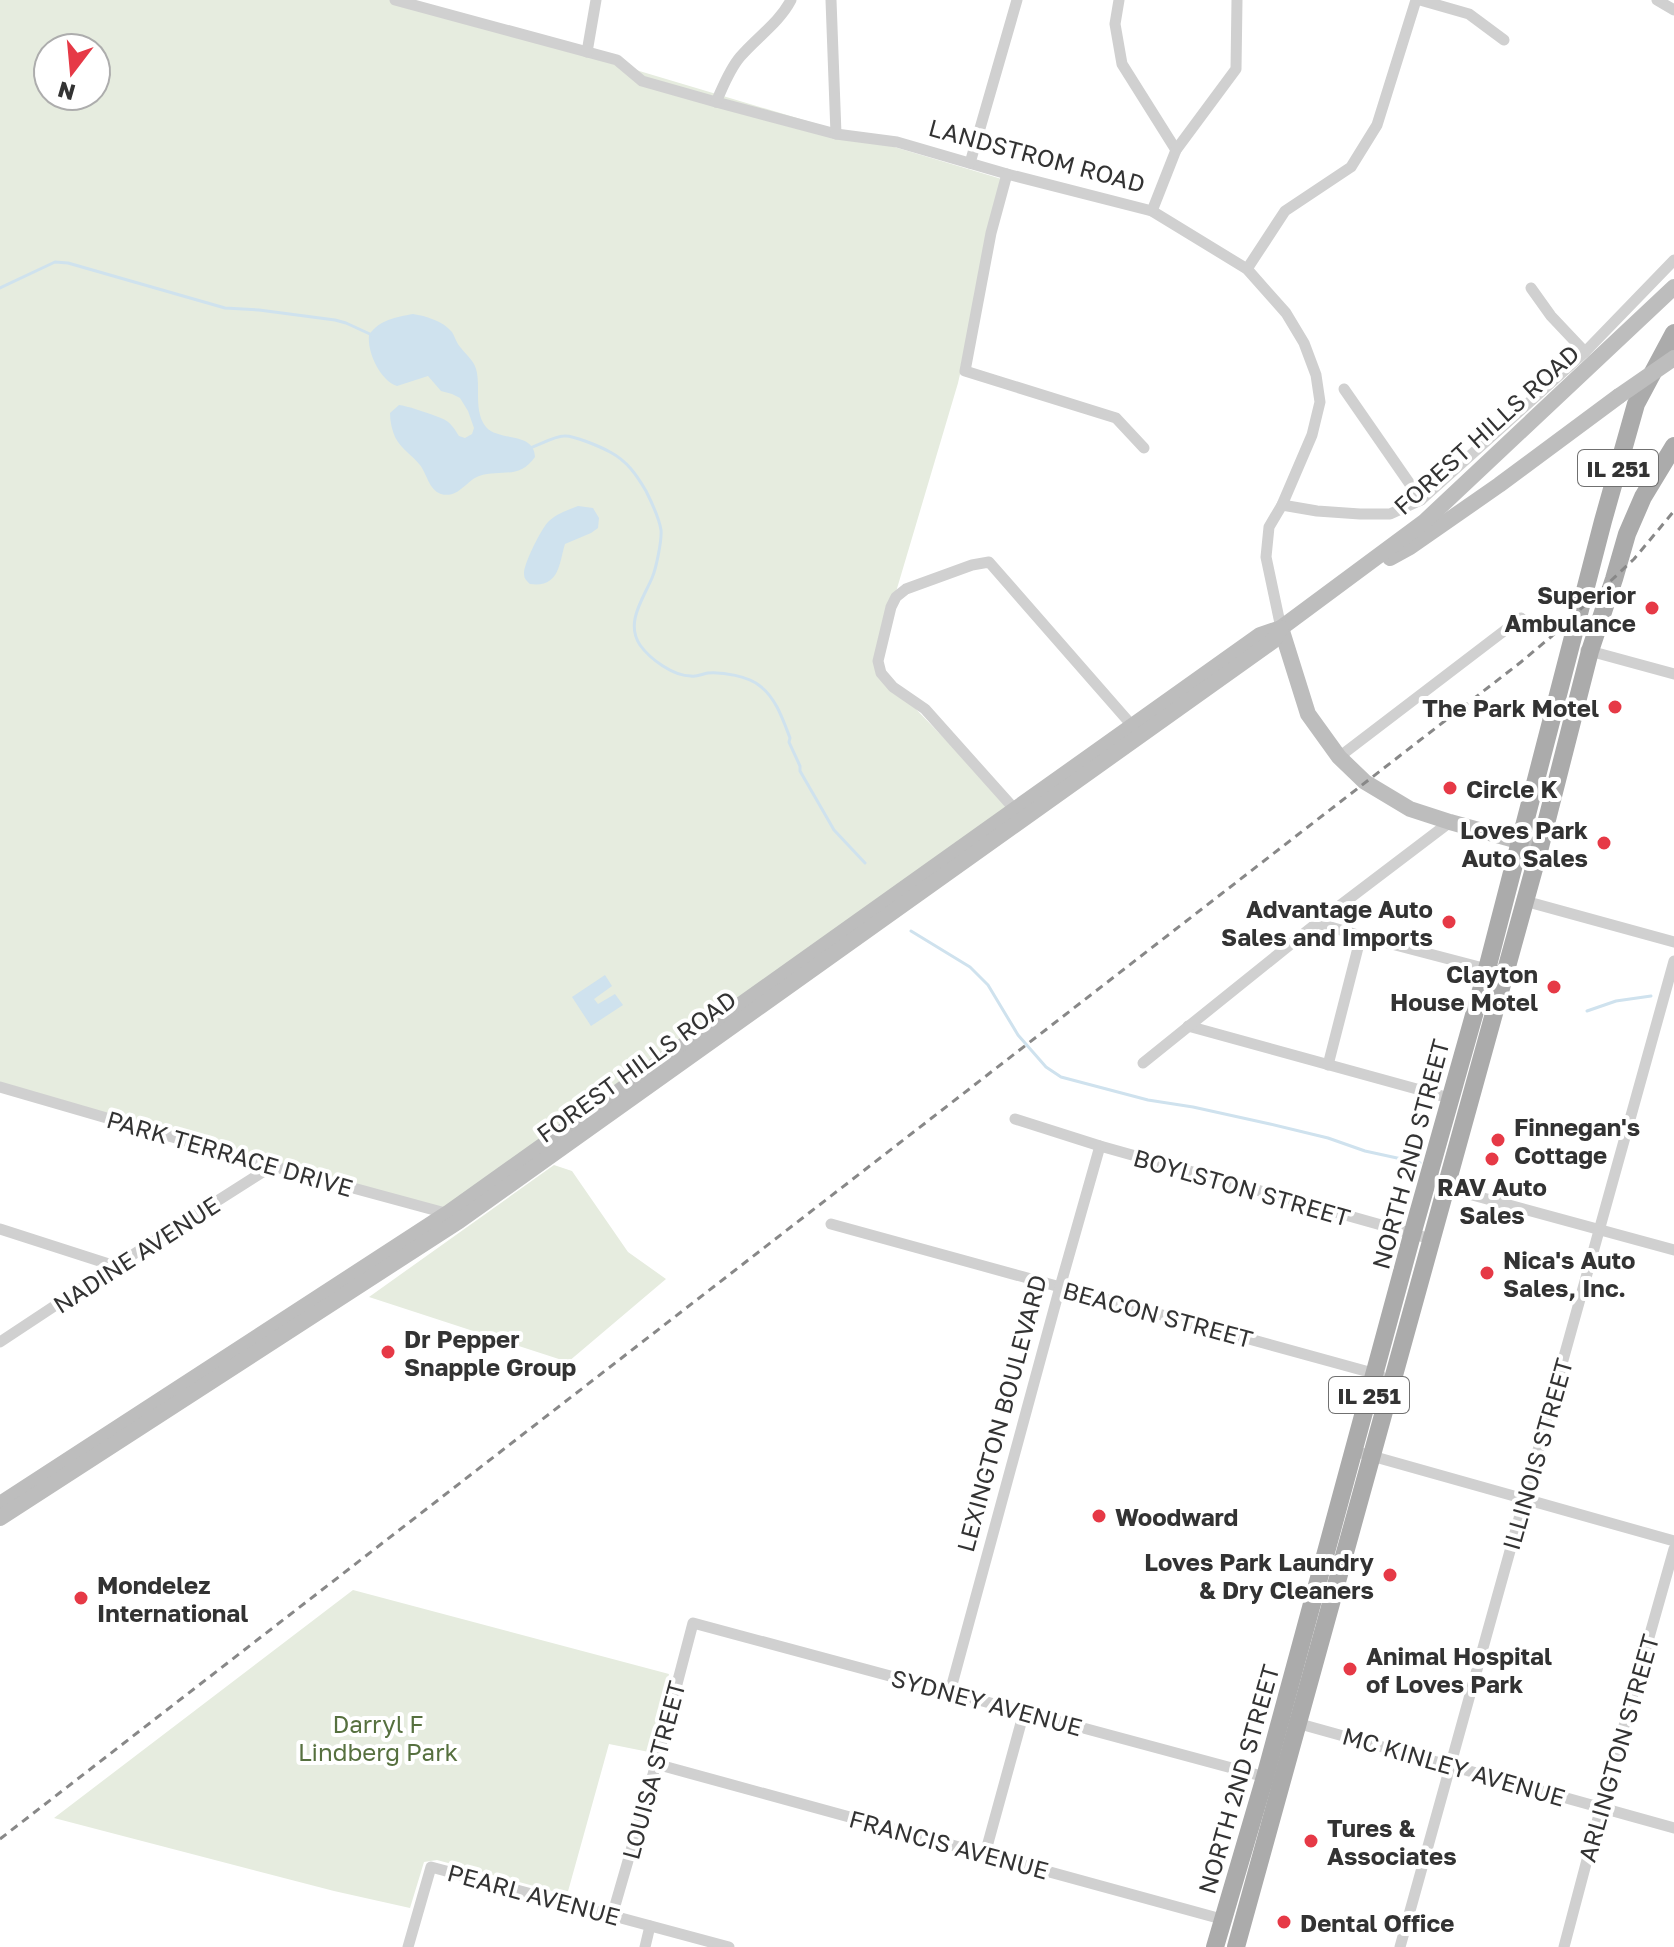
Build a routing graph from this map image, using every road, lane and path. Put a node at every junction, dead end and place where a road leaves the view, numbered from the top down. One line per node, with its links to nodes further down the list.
1 (395, 0): 12 (street, LANDSTROM ROAD)
2 (596, 0): 12 (street)
3 (791, 0): 13 (street)
4 (831, 0): 14 (street)
5 (1017, 0): 16 (street)
6 (1119, 0): 15 (street)
7 (1237, 0): 15 (street)
8 (1418, 0): 11 (street); 20 (street)
9 (1657, 0): 10 (street)
10 (1674, 10)
11 (1504, 40)
12 (587, 52): 13 (street, LANDSTROM ROAD)
13 (716, 102): 14 (street, LANDSTROM ROAD)
14 (836, 134): 16 (street, LANDSTROM ROAD)
15 (1176, 150): 18 (street)
16 (970, 163): 17 (street, LANDSTROM ROAD)
17 (1007, 174): 18 (street, LANDSTROM ROAD); 28 (street)
18 (1152, 211): 20 (street, LANDSTROM ROAD)
19 (1674, 260): 24 (street)
20 (1247, 269): 30 (street, LANDSTROM ROAD)
21 (1674, 287): 31 (street, FOREST HILLS ROAD)
22 (1531, 288): 24 (street)
23 (1674, 333): 34 (main road, NORTH 2ND STREET / IL 251)
24 (1585, 352): 29 (street)
25 (1674, 358): 31 (street, FOREST HILLS ROAD, bridge)
26 (1344, 389): 29 (street)
27 (1674, 446): 35 (main road, NORTH 2ND STREET / IL 251)
28 (1144, 448)
29 (1421, 500): 30 (street)
30 (1282, 505): 33 (street, LANDSTROM ROAD)
31 (1322, 596): 33 (street, FOREST HILLS ROAD)
32 (1521, 618): 38 (street)
33 (1281, 628): 37 (street, FOREST HILLS ROAD); 38 (street, LANDSTROM ROAD)
34 (1571, 645): 35 (street); 41 (main road, NORTH 2ND STREET / IL 251)
35 (1590, 651): 36 (street); 42 (main road, NORTH 2ND STREET / IL 251)
36 (1674, 674)
37 (1137, 732): 39 (street, FOREST HILLS ROAD); 39 (street)
38 (1339, 757): 40 (street, LANDSTROM ROAD)
39 (1020, 815): 60 (street, FOREST HILLS ROAD)
40 (1450, 822): 41 (street); 44 (street)
41 (1521, 842): 42 (street); 48 (main road, NORTH 2ND STREET / IL 251)
42 (1540, 847): 43 (main road, NORTH 2ND STREET / IL 251)
43 (1525, 901): 46 (street); 48 (main road, NORTH 2ND STREET / IL 251)
44 (1317, 923): 45 (street); 49 (street)
45 (1361, 936): 48 (street); 51 (street)
46 (1674, 942)
47 (1674, 961): 63 (street, ILLINOIS STREET)
48 (1495, 970): 53 (main road, NORTH 2ND STREET / IL 251); 54 (main road, NORTH 2ND STREET / IL 251)
49 (1188, 1026): 50 (street); 51 (street)
50 (1143, 1063)
51 (1328, 1065): 53 (street)
52 (0, 1087): 57 (street, PARK TERRACE DRIVE)
53 (1450, 1099): 54 (street); 58 (main road, NORTH 2ND STREET / IL 251)
54 (1469, 1104): 59 (main road, NORTH 2ND STREET / IL 251)
55 (1015, 1119): 56 (street, BOYLSTON STREET)
56 (1100, 1146): 64 (street, BOYLSTON STREET); 68 (street, LEXINGTON BOULEVARD)
57 (272, 1166): 60 (street, PARK TERRACE DRIVE); 67 (street, NADINE AVENUE)
58 (1427, 1182): 59 (street); 64 (main road, NORTH 2ND STREET / IL 251)
59 (1446, 1188): 63 (street); 65 (main road, NORTH 2ND STREET / IL 251)
60 (454, 1217): 71 (street, FOREST HILLS ROAD)
61 (831, 1224): 68 (street, BEACON STREET)
62 (0, 1229): 67 (street)
63 (1602, 1230): 66 (street); 73 (street, ILLINOIS STREET)
64 (1412, 1235): 65 (street, BOYLSTON STREET); 70 (main road, NORTH 2ND STREET / IL 251)
65 (1431, 1239): 70 (main road, NORTH 2ND STREET / IL 251)
66 (1674, 1250)
67 (115, 1266): 69 (street, NADINE AVENUE)
68 (1060, 1287): 70 (street, BEACON STREET); 79 (street, LEXINGTON BOULEVARD)
69 (0, 1342)
70 (1384, 1376): 72 (main road, NORTH 2ND STREET / IL 251)
71 (133, 1426): 74 (street, FOREST HILLS ROAD); 75 (street, FOREST HILLS ROAD)
72 (1362, 1454): 73 (street); 81 (main road, NORTH 2ND STREET / IL 251)
73 (1524, 1499): 76 (street); 83 (street, ILLINOIS STREET)
74 (0, 1504)
75 (0, 1518)
76 (1674, 1541)
77 (1674, 1549): 85 (street, ARLINGTON STREET)
78 (693, 1623): 79 (street, SYDNEY AVENUE); 82 (street, LOUISA STREET)
79 (950, 1692): 80 (street, SYDNEY AVENUE)
80 (1024, 1712): 84 (street, SYDNEY AVENUE); 87 (street)
81 (1289, 1720): 83 (street, MC KINLEY AVENUE); 84 (main road, NORTH 2ND STREET / IL 251)
82 (656, 1764): 87 (street, FRANCIS AVENUE); 88 (street, LOUISA STREET)
83 (1450, 1765): 85 (street, MC KINLEY AVENUE); 96 (street, ILLINOIS STREET)
84 (1273, 1779): 89 (main road, NORTH 2ND STREET / IL 251)
85 (1601, 1807): 86 (street, MC KINLEY AVENUE); 97 (street, ARLINGTON STREET)
86 (1674, 1828)
87 (985, 1854): 89 (street, FRANCIS AVENUE)
88 (612, 1916): 90 (street, PEARL AVENUE); 91 (street, PEARL AVENUE)
89 (1232, 1922): 94 (main road, NORTH 2ND STREET / IL 251); 95 (main road, NORTH 2ND STREET / IL 251)
90 (650, 1926): 92 (street); 93 (street, PEARL AVENUE)
91 (408, 1947)
92 (645, 1947)
93 (729, 1947)
94 (1215, 1947)
95 (1236, 1947)
96 (1400, 1947)
97 (1564, 1947)

